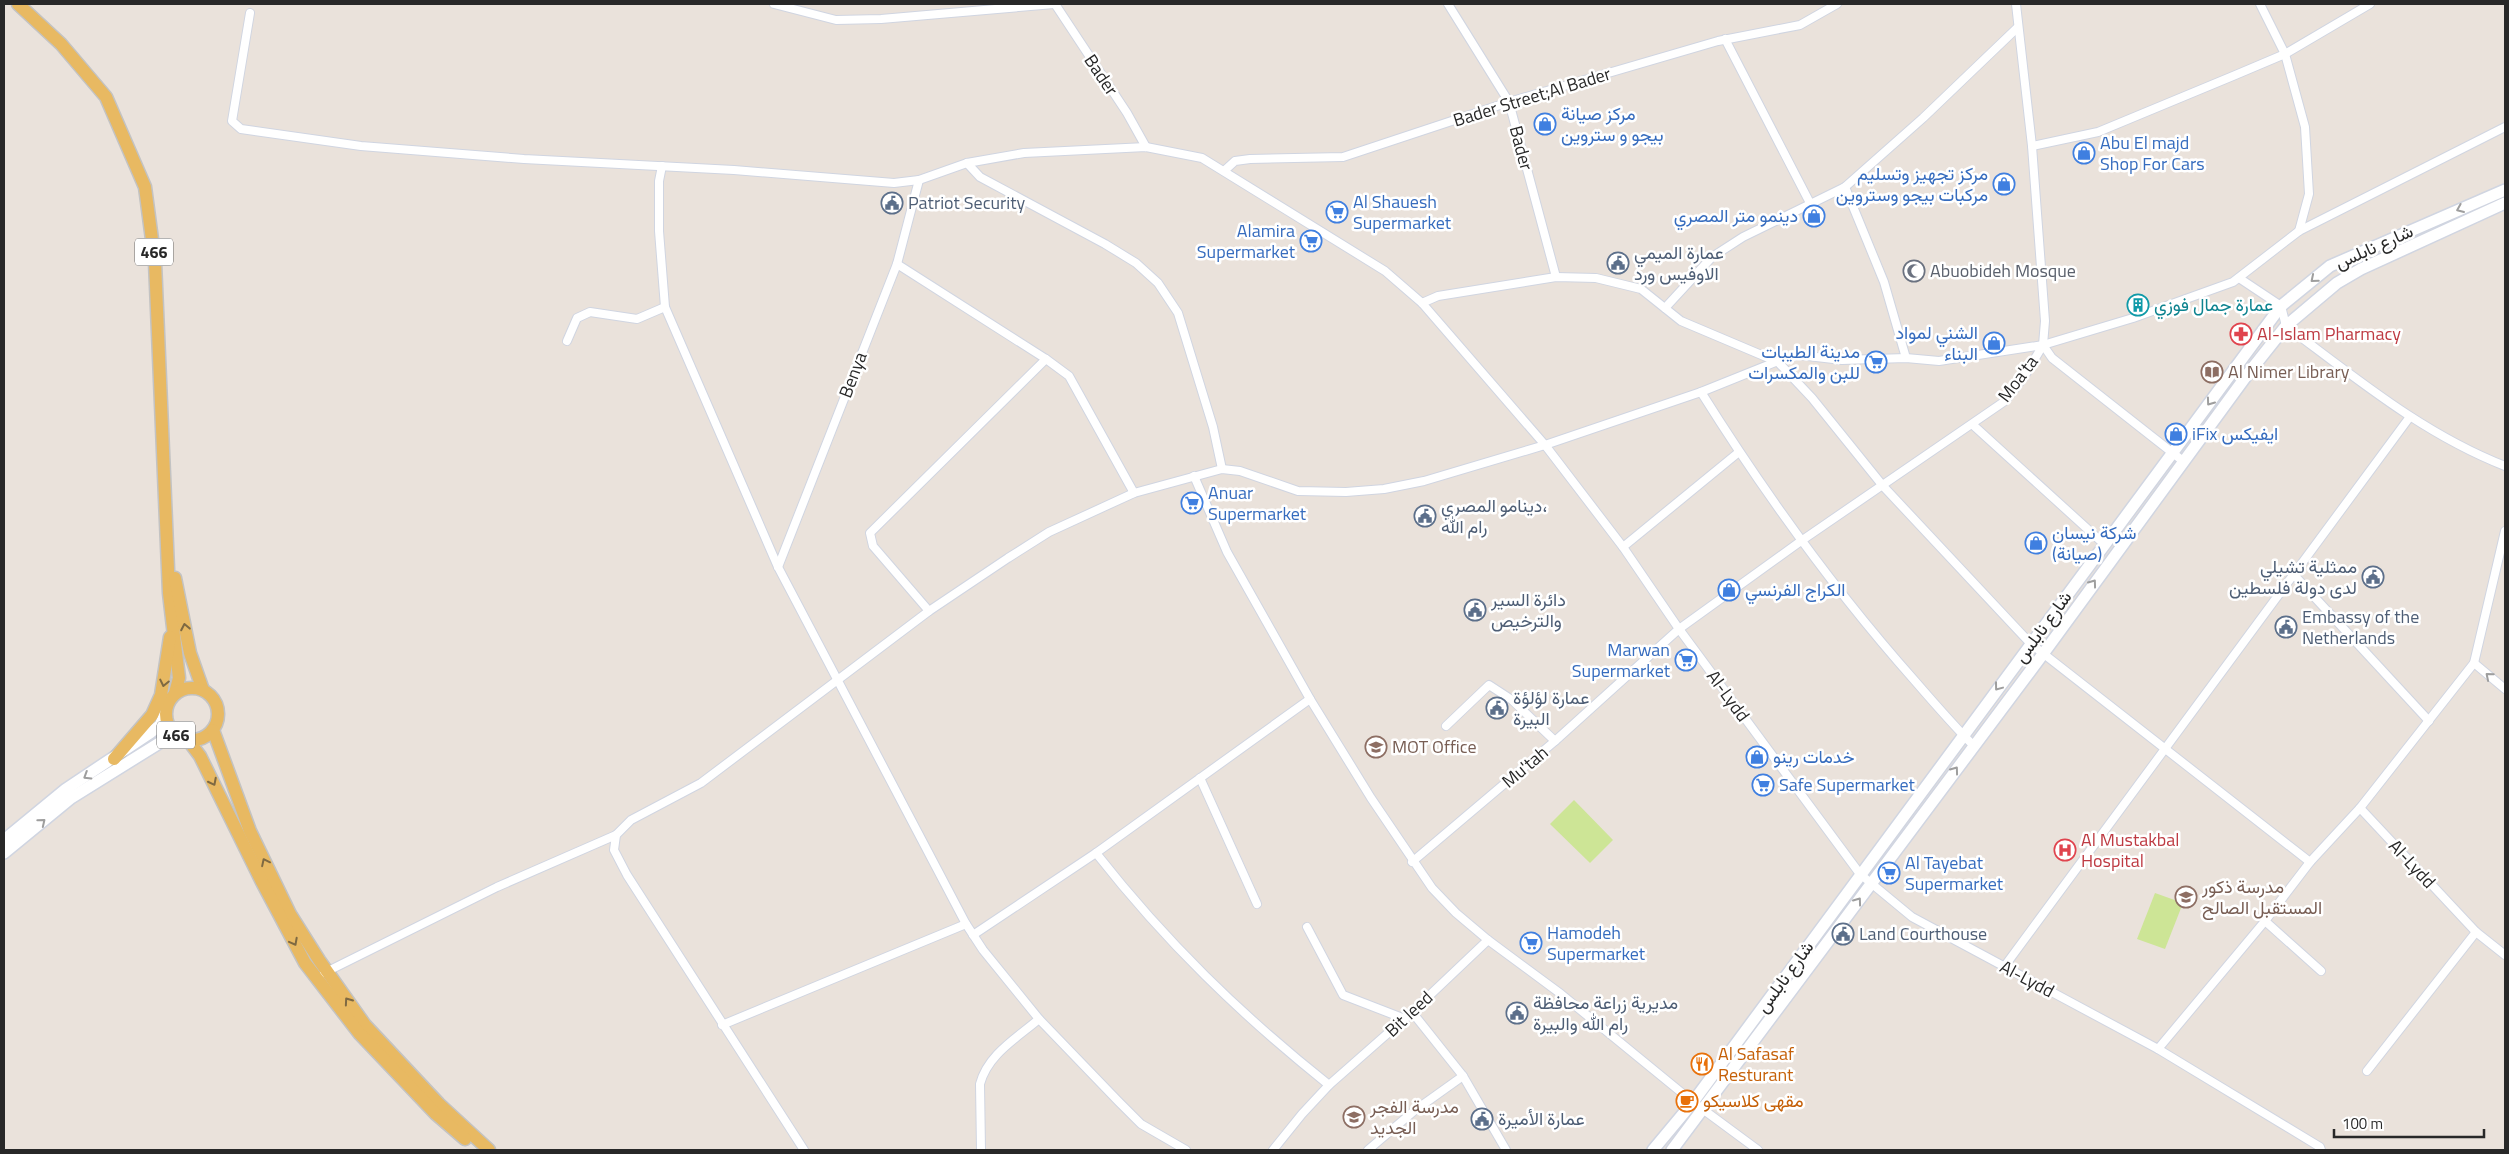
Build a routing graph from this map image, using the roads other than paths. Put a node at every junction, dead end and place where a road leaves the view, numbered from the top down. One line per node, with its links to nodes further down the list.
1 (18, 4): 53 (main road, 466)
2 (774, 4): 3 (street)
3 (1054, 4): 16 (street, Bader)
4 (1448, 4): 13 (street, Bader)
5 (1837, 4): 11 (street, Bader Street;Al Bader)
6 (2016, 4): 10 (street)
7 (2260, 4): 12 (street)
8 (2370, 4): 12 (street)
9 (250, 13): 18 (street, Al-Lydd)
10 (2017, 28): 15 (street); 21 (street)
11 (1724, 39): 13 (street, Bader Street;Al Bader); 23 (street)
12 (2285, 54): 15 (street); 25 (street)
13 (1509, 102): 19 (street, Bader Street;Al Bader); 27 (street, Bader)
14 (2505, 127): 25 (street)
15 (2032, 146): 35 (street)
16 (1146, 147): 17 (street, Al-Lydd); 19 (street, Al-Lydd)
17 (967, 163): 20 (street, Al-Lydd); 47 (street)
18 (662, 166): 20 (street, Al-Lydd); 31 (street)
19 (1224, 171): 29 (street, Al-Lydd)
20 (918, 180): 26 (street, Benya)
21 (1845, 187): 23 (street); 36 (street)
22 (2505, 190): 30 (main road, شارع نابلس, one-way to 30)
23 (1810, 203): 32 (street)
24 (2505, 203): 33 (main road, شارع نابلس)
25 (2300, 231): 28 (street)
26 (897, 264): 37 (street); 56 (street, Benya)
27 (1556, 277): 29 (street); 32 (street)
28 (2239, 278): 30 (street); 35 (street)
29 (1422, 303): 42 (street, Al-Lydd)
30 (2281, 306): 33 (street); 44 (main road, شارع نابلس, one-way to 44)
31 (665, 307): 34 (street); 56 (street)
32 (1665, 308): 38 (street)
33 (2286, 326): 40 (street); 45 (main road, شارع نابلس)
34 (567, 341)
35 (2043, 344): 36 (street); 41 (street, Moa'ta); 44 (street, Moa'ta)
36 (1906, 358): 38 (street)
37 (1046, 359): 50 (street); 58 (street)
38 (1778, 362): 39 (street); 49 (street)
39 (1701, 392): 42 (street); 43 (street)
40 (2409, 418): 46 (street); 57 (street)
41 (1973, 424): 49 (street, Moa'ta); 54 (street)
42 (1544, 445): 47 (street); 55 (street, Al-Lydd)
43 (1739, 452): 52 (street); 55 (street)
44 (2173, 452): 45 (street, Moa'ta); 54 (main road, شارع نابلس)
45 (2184, 461): 62 (main road, شارع نابلس, one-way to 45)
46 (2505, 466)
47 (1222, 469): 48 (street)
48 (1194, 476): 50 (street); 68 (street)
49 (1883, 486): 52 (street, Moa'ta); 61 (street)
50 (1134, 493): 58 (street)
51 (2505, 531): 63 (street)
52 (1801, 541): 60 (street, Mu'tah); 73 (street)
53 (168, 544): 59 (main road, 466); 66 (main road, 466, one-way to 53)
54 (2104, 544): 61 (main road, شارع نابلس)
55 (1623, 547): 60 (street, Al-Lydd)
56 (778, 567): 64 (street)
57 (2295, 576): 70 (street); 77 (street)
58 (929, 611): 64 (street)
59 (172, 617): 67 (main road, 466); 78 (main road, one-way to 78)
60 (1679, 629): 75 (street, Mu'tah); 87 (street, Al-Lydd)
61 (2031, 644): 62 (street); 73 (main road, شارع نابلس, one-way to 73)
62 (2043, 654): 76 (main road, شارع نابلس); 77 (street)
63 (2474, 663): 65 (street, one-way to 63); 70 (street)
64 (838, 680): 81 (street); 91 (street)
65 (2505, 689)
66 (203, 690): 67 (main road); 72 (main road, 466)
67 (175, 693): 69 (main road, 466)
68 (1310, 699): 79 (street); 85 (street)
69 (165, 714): 74 (main road, 466); 78 (main road)
70 (2429, 721): 80 (street)
71 (1446, 726): 75 (street)
72 (213, 730): 74 (main road, 466); 99 (main road, one-way to 72)
73 (1963, 735): 76 (street); 87 (main road, شارع نابلس)
74 (185, 739): 84 (main road, one-way to 74); 99 (main road, one-way to 99)
75 (1555, 741): 85 (street, Mu'tah)
76 (1973, 745): 88 (main road, شارع نابلس, one-way to 76)
77 (2164, 749): 86 (street); 97 (street)
78 (114, 759): 82 (main road, one-way to 82)
79 (1200, 778): 83 (street); 89 (street)
80 (2360, 808): 86 (street); 93 (street, Al-Lydd)
81 (616, 835): 99 (street); 103 (street)
82 (4, 840)
83 (1096, 852): 94 (street); 107 (street)
84 (4, 853)
85 (1412, 862): 95 (street)
86 (2310, 862): 90 (street)
87 (1860, 874): 88 (street, Al-Lydd); 108 (main road, شارع نابلس)
88 (1871, 884): 97 (street, Al-Lydd); 109 (main road, شارع نابلس, one-way to 88)
89 (1257, 904)
90 (2265, 921): 98 (street); 104 (street)
91 (966, 924): 94 (street); 103 (street)
92 (1308, 927): 102 (street)
93 (2476, 932): 96 (street, Al-Lydd); 105 (street)
94 (973, 935): 101 (street)
95 (1488, 940): 100 (street, Bit leed); 108 (street)
96 (2505, 955)
97 (2004, 967): 104 (street, Al-Lydd)
98 (2321, 971)
99 (321, 974): 110 (main road); 111 (main road, one-way to 99)
100 (1412, 1012): 102 (street, Bit leed); 106 (street)
101 (1039, 1019): 113 (street); 114 (street)
102 (1404, 1019): 107 (street, Bit leed)
103 (722, 1025): 112 (street)
104 (2158, 1049): 121 (street, Al-Lydd)
105 (2367, 1072)
106 (1463, 1076): 116 (street); 117 (street)
107 (1329, 1085): 115 (street, Bit leed)
108 (1693, 1102): 109 (street); 118 (main road, شارع نابلس)
109 (1704, 1111): 119 (main road, شارع نابلس); 120 (street)
110 (479, 1150)
111 (490, 1150)
112 (804, 1150)
113 (980, 1150)
114 (1186, 1150)
115 (1273, 1150)
116 (1368, 1150)
117 (1506, 1150)
118 (1653, 1150)
119 (1672, 1150)
120 (1758, 1150)
121 (2321, 1150)

